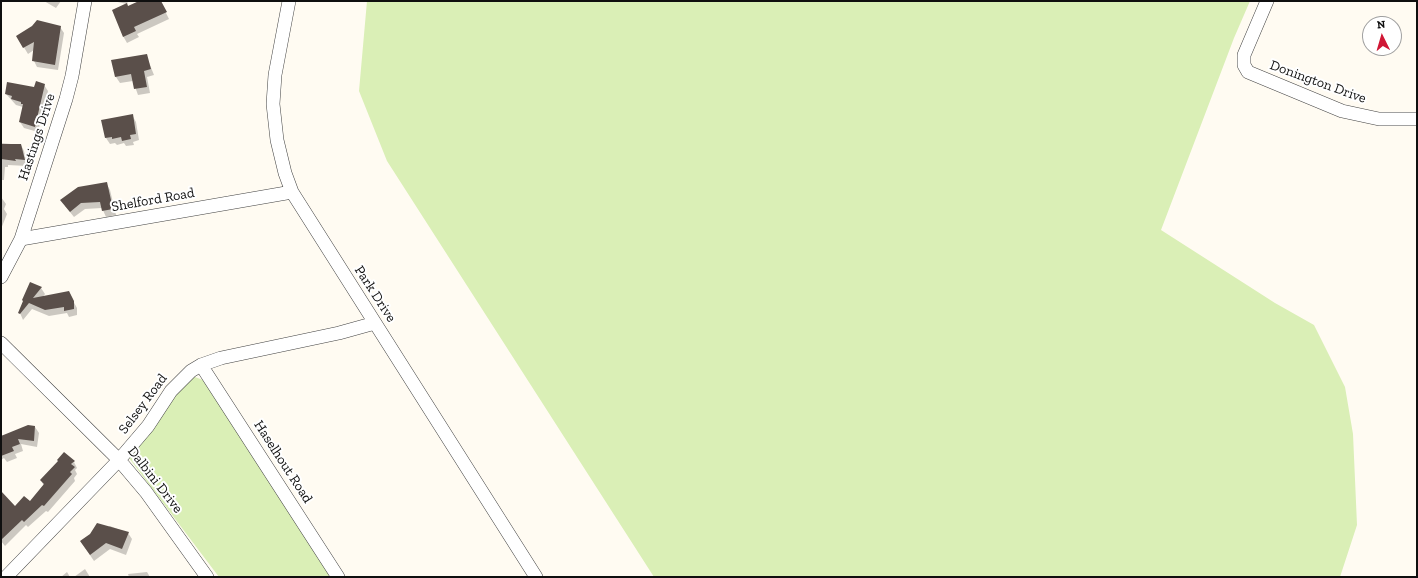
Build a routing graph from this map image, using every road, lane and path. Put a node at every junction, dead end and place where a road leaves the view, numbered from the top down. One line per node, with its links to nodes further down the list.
1 (85, 1): 6 (street, Hastings Drive)
2 (289, 1): 5 (street, Park Drive)
3 (1267, 1): 4 (street, Donington Drive)
4 (1417, 119)
5 (292, 192): 6 (street, Shelford Road); 8 (street, Park Drive)
6 (21, 239): 7 (street, Hastings Drive)
7 (1, 277)
8 (375, 323): 10 (street, Selsey Road); 15 (street, Park Drive)
9 (1, 343): 11 (street, Dalbini Drive)
10 (201, 365): 11 (street, Selsey Road); 14 (street, Haselhout Road)
11 (119, 460): 12 (street, Selsey Road); 13 (street, Dalbini Drive)
12 (6, 577)
13 (207, 577)
14 (338, 577)
15 (536, 577)

